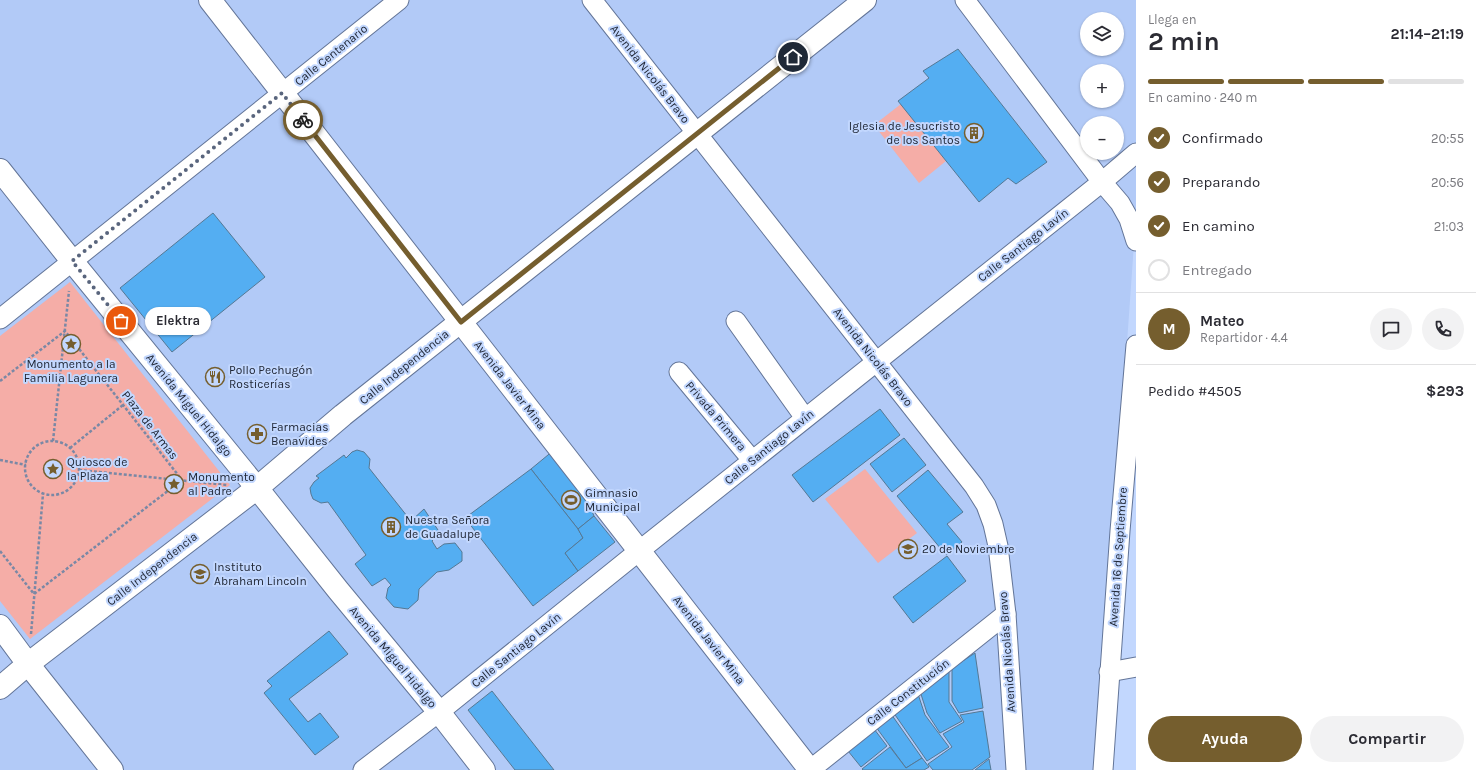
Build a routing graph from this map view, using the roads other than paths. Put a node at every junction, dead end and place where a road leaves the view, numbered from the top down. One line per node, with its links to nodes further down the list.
1 (210, 0): 6 (main road, Avenida Javier Mina)
2 (399, 0): 6 (street, Calle Centenario)
3 (592, 0): 7 (street, Avenida Nicolás Bravo)
4 (865, 0): 7 (main road, Calle Independencia)
5 (965, 0): 10 (street)
6 (282, 93): 12 (street, Calle Centenario); 15 (main road, Avenida Javier Mina)
7 (698, 134): 15 (main road, Calle Independencia); 17 (street, Avenida Nicolás Bravo)
8 (1136, 153): 10 (street, Calle Santiago Lavín)
9 (0, 170): 12 (main road, Avenida Miguel Hidalgo)
10 (1102, 182): 11 (street); 17 (street, Calle Santiago Lavín)
11 (1136, 242)
12 (72, 261): 13 (street, Calle Centenario); 21 (main road, Avenida Miguel Hidalgo)
13 (0, 319)
14 (736, 321): 19 (street)
15 (461, 322): 21 (main road, Calle Independencia); 24 (main road, Avenida Javier Mina)
16 (1136, 345): 23 (street, Avenida 16 de Septiembre)
17 (876, 361): 19 (street, Calle Santiago Lavín); 25 (street, Avenida Nicolás Bravo)
18 (679, 372): 20 (street, Privada Primera)
19 (805, 418): 20 (street, Calle Santiago Lavín)
20 (752, 460): 24 (street, Calle Santiago Lavín)
21 (257, 488): 27 (main road, Calle Independencia); 31 (main road, Avenida Miguel Hidalgo)
22 (1136, 518): 23 (street)
23 (1120, 531): 29 (street, Avenida 16 de Septiembre)
24 (639, 550): 31 (street, Calle Santiago Lavín); 35 (main road, Avenida Javier Mina)
25 (1006, 614): 35 (street, Calle Constitución); 36 (street, Avenida Nicolás Bravo)
26 (0, 626): 27 (main road)
27 (28, 664): 30 (main road, Calle Independencia); 32 (main road)
28 (1136, 667): 29 (street)
29 (1109, 672): 37 (street, Avenida 16 de Septiembre)
30 (0, 688)
31 (439, 712): 33 (street, Calle Santiago Lavín); 34 (main road, Avenida Miguel Hidalgo)
32 (112, 770)
33 (363, 770)
34 (484, 770)
35 (810, 770)
36 (1016, 770)
37 (1103, 770)

